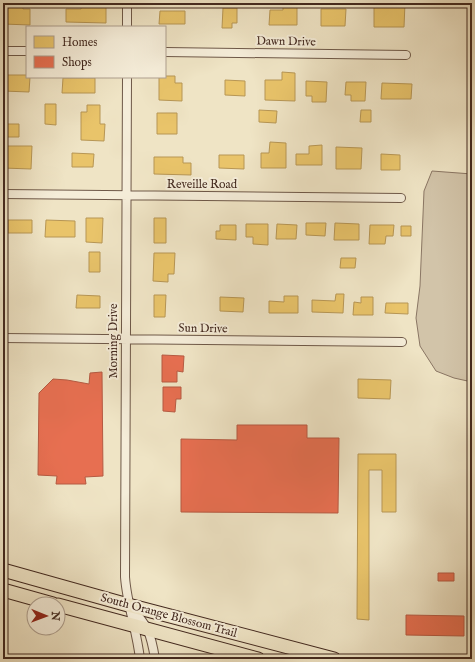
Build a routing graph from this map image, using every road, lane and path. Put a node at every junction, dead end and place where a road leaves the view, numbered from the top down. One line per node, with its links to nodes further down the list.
1 (127, 3): 2 (street)
2 (127, 26)
3 (3, 51): 4 (street)
4 (26, 51)
5 (166, 52): 6 (street, Dawn Drive)
6 (406, 55)
7 (127, 78): 9 (street, Morning Drive)
8 (3, 194): 9 (street, Reveille Road)
9 (127, 196): 10 (street, Reveille Road); 12 (street, Morning Drive)
10 (401, 198)
11 (3, 338): 12 (street, Sun Drive)
12 (125, 339): 13 (street, Sun Drive); 17 (street, Morning Drive)
13 (402, 342)
14 (3, 570): 17 (main road, South Orange Blossom Trail)
15 (3, 590): 16 (main road)
16 (26, 596)
17 (128, 605): 19 (street, Morning Drive); 20 (street); 24 (main road, South Orange Blossom Trail)
18 (66, 607): 19 (main road, South Orange Blossom Trail)
19 (135, 627): 20 (main road, South Orange Blossom Trail); 21 (street, Morning Drive)
20 (149, 630): 22 (street); 23 (main road, South Orange Blossom Trail)
21 (140, 659)
22 (155, 659)
23 (258, 659)
24 (334, 659)

